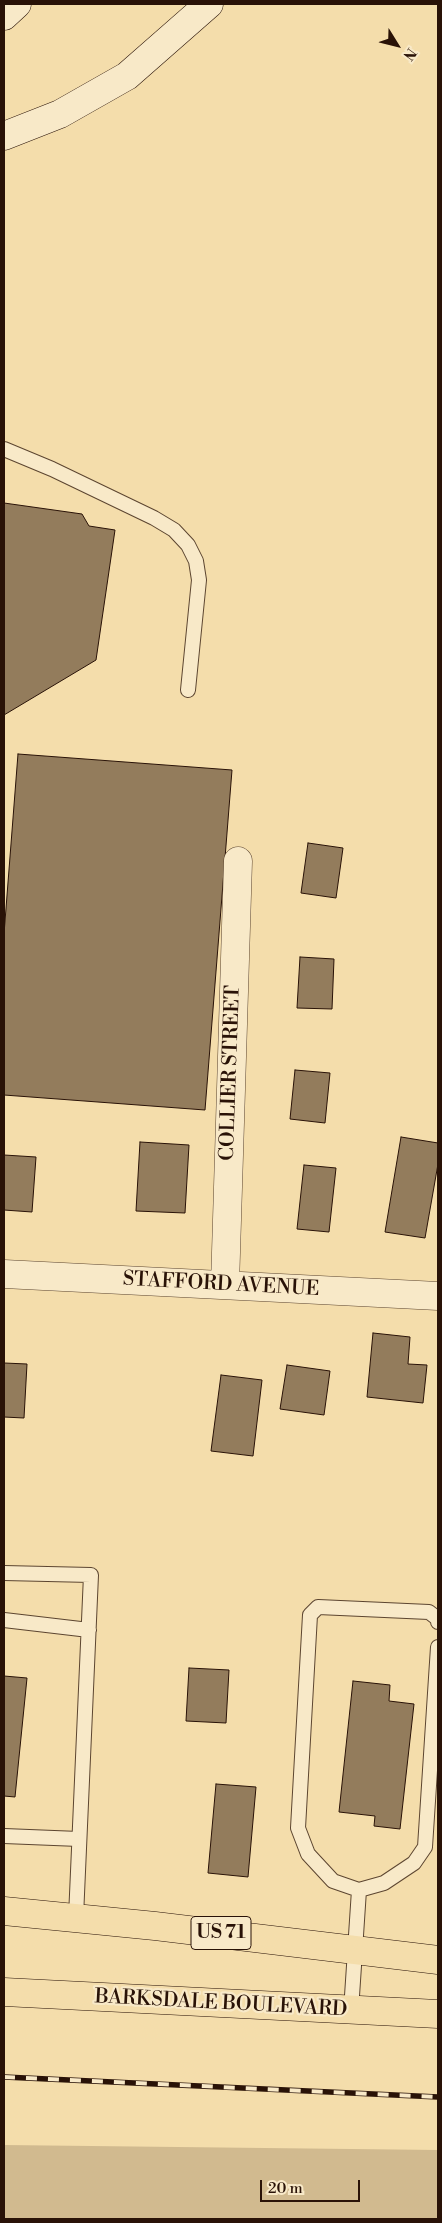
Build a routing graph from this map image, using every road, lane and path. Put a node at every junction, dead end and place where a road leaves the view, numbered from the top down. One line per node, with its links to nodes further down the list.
1 (17, 4): 3 (street)
2 (209, 4): 4 (street)
3 (4, 16)
4 (4, 136)
5 (4, 449): 6 (lane)
6 (188, 690)
7 (238, 861): 9 (street, COLLIER STREET)
8 (4, 1274): 9 (street, STAFFORD AVENUE)
9 (225, 1286): 10 (street, STAFFORD AVENUE)
10 (438, 1296)
11 (4, 1573): 14 (lane)
12 (4, 1620): 14 (lane)
13 (438, 1622): 18 (lane)
14 (89, 1630): 17 (lane)
15 (438, 1647): 18 (lane)
16 (4, 1836): 17 (lane)
17 (79, 1839): 20 (lane)
18 (359, 1890): 21 (lane)
19 (4, 1911): 20 (main road, US 71)
20 (76, 1917): 21 (main road, US 71)
21 (354, 1950): 22 (main road, US 71); 24 (lane)
22 (438, 1960)
23 (4, 1992): 24 (main road, BARKSDALE BOULEVARD)
24 (351, 2011): 25 (main road, BARKSDALE BOULEVARD)
25 (438, 2014)

